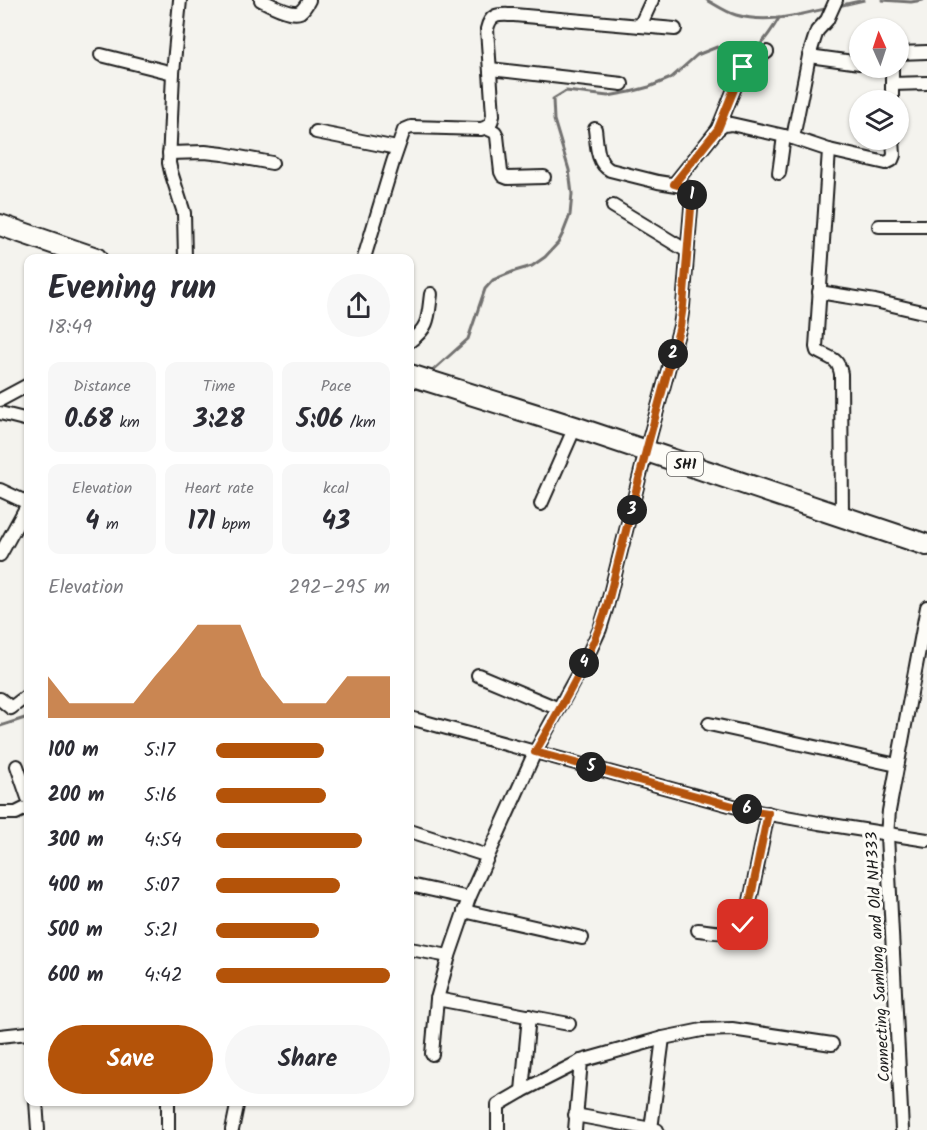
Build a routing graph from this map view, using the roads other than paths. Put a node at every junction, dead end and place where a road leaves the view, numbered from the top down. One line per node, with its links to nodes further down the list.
1 (180, 0): 15 (street)
2 (261, 0): 3 (street)
3 (309, 0)
4 (652, 0): 6 (street)
5 (836, 0): 12 (street)
6 (640, 26): 7 (street); 14 (street)
7 (675, 29)
8 (766, 52): 23 (street)
9 (927, 52): 10 (street)
10 (909, 53)
11 (101, 56): 15 (street)
12 (809, 56): 13 (street); 25 (street)
13 (849, 61)
14 (490, 69): 18 (street); 21 (street)
15 (173, 73): 29 (street)
16 (892, 78): 19 (street)
17 (927, 83): 19 (street)
18 (622, 84)
19 (892, 84): 20 (street)
20 (892, 90)
21 (486, 128): 26 (street); 32 (street)
22 (594, 129): 33 (street)
23 (718, 129): 25 (street); 33 (street)
24 (316, 132): 26 (street)
25 (789, 137): 27 (street); 31 (street)
26 (397, 148): 43 (street)
27 (829, 150): 28 (street); 44 (street)
28 (894, 150)
29 (169, 153): 30 (street); 42 (street)
30 (272, 163)
31 (779, 173)
32 (544, 177)
33 (674, 184): 39 (street)
34 (613, 206): 39 (street)
35 (0, 225): 41 (main road)
36 (879, 226): 37 (street)
37 (927, 226)
38 (0, 237): 40 (main road)
39 (687, 251): 54 (street)
40 (49, 254)
41 (84, 254)
42 (185, 254)
43 (365, 254)
44 (819, 292): 46 (street); 59 (street)
45 (431, 294): 47 (street)
46 (927, 313)
47 (414, 338)
48 (414, 377): 53 (main road, SH1)
49 (24, 387): 50 (street)
50 (0, 400)
51 (0, 413): 52 (street)
52 (24, 419)
53 (575, 427): 54 (main road, SH1); 57 (street)
54 (646, 451): 59 (main road, SH1); 66 (street)
55 (0, 490): 56 (street)
56 (24, 502)
57 (541, 504)
58 (24, 511): 61 (street)
59 (842, 516): 60 (main road, SH1)
60 (927, 545)
61 (0, 555)
62 (927, 607): 70 (street, Connecting Samlong and Old NH333)
63 (478, 675): 66 (street)
64 (24, 698): 65 (street)
65 (0, 699)
66 (559, 710): 69 (street)
67 (414, 719): 69 (street)
68 (709, 724): 70 (street)
69 (535, 752): 75 (street); 79 (street)
70 (897, 765): 77 (street, Connecting Samlong and Old NH333)
71 (17, 766): 72 (street)
72 (24, 786)
73 (24, 810): 74 (street)
74 (0, 813)
75 (768, 813): 77 (street); 83 (street)
76 (414, 832): 79 (street)
77 (887, 834): 78 (street); 107 (street, Connecting Samlong and Old NH333)
78 (927, 840)
79 (488, 856): 81 (street)
80 (414, 886): 81 (street)
81 (469, 898): 82 (street)
82 (464, 911): 84 (street); 86 (street)
83 (698, 930)
84 (582, 938)
85 (414, 950): 86 (street)
86 (449, 956): 87 (street)
87 (437, 999): 88 (street); 94 (street)
88 (529, 1016): 89 (street); 96 (street)
89 (569, 1024)
90 (24, 1033): 91 (street)
91 (0, 1036)
92 (663, 1038): 93 (street); 95 (street); 101 (street)
93 (832, 1044)
94 (432, 1054)
95 (581, 1061): 96 (street); 100 (street)
96 (522, 1091): 105 (street)
97 (36, 1106): 102 (street)
98 (168, 1106): 103 (street)
99 (236, 1106): 104 (street)
100 (575, 1115): 101 (street); 106 (street)
101 (654, 1129)
102 (38, 1130)
103 (168, 1130)
104 (232, 1130)
105 (498, 1130)
106 (575, 1130)
107 (902, 1130)

